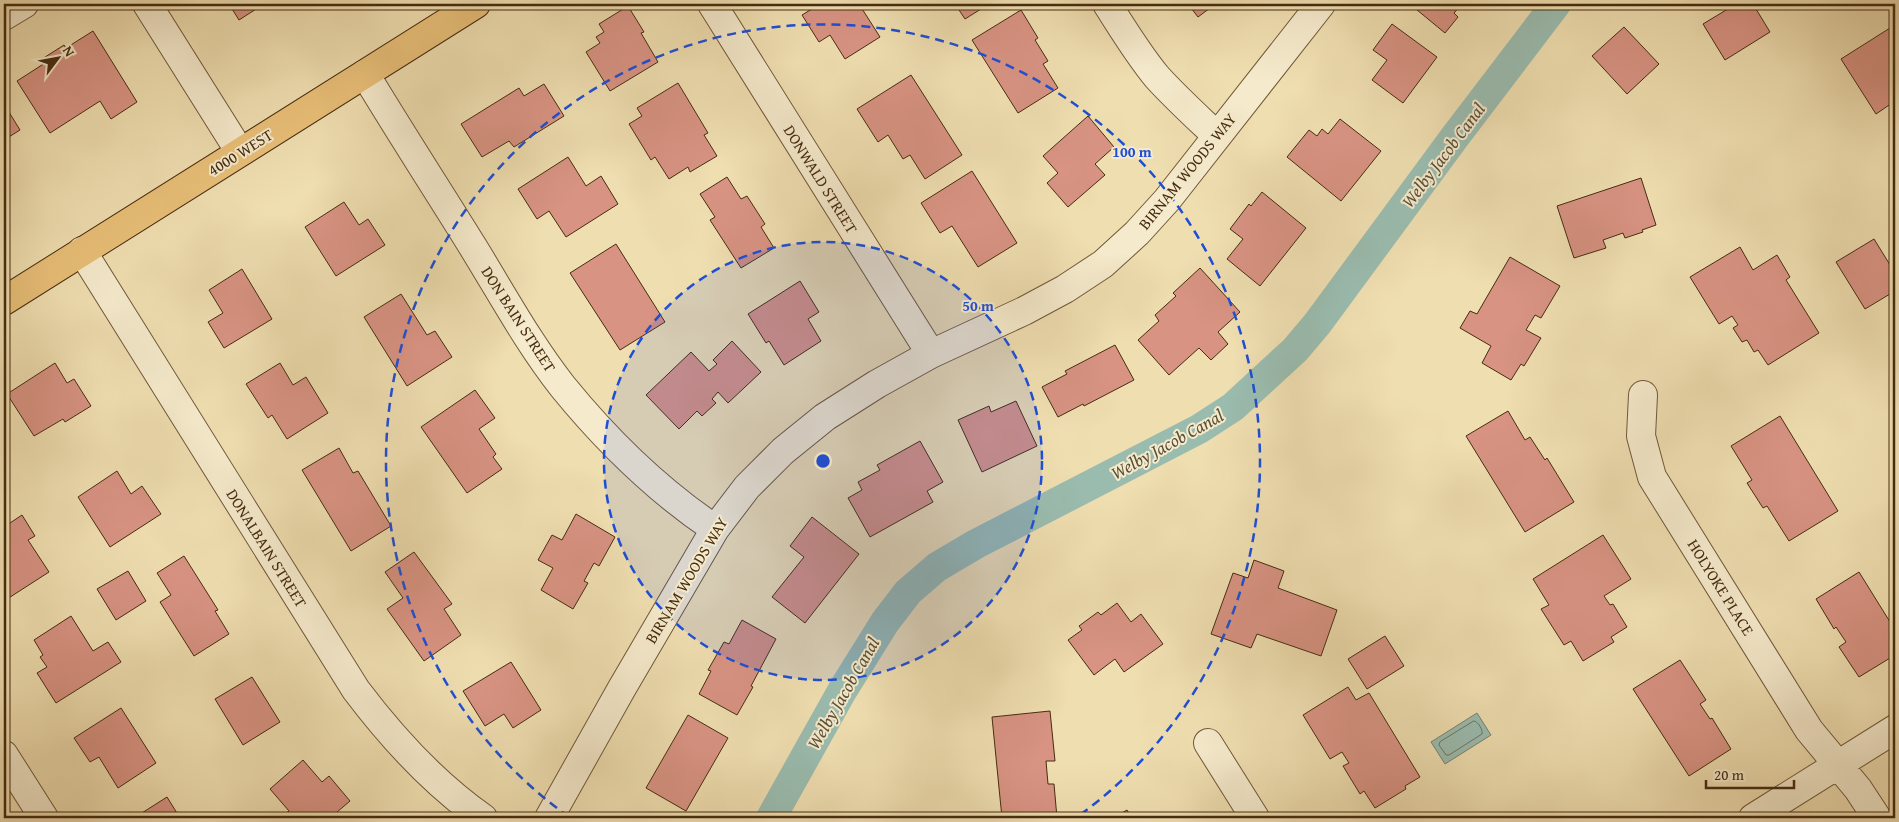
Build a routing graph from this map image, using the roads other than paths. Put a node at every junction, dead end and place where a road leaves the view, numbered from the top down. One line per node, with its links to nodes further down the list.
1 (24, 4): 7 (street)
2 (147, 4): 10 (street)
3 (476, 4): 8 (main road, 4000 WEST)
4 (712, 4): 13 (street, DONWALD STREET)
5 (1107, 4): 9 (street)
6 (1320, 4): 9 (street, BIRNAM WOODS WAY)
7 (4, 16)
8 (365, 74): 10 (main road, 4000 WEST); 15 (street, DON BAIN STREET)
9 (1217, 136): 13 (street, BIRNAM WOODS WAY)
10 (240, 152): 11 (main road, 4000 WEST)
11 (82, 252): 12 (main road, 4000 WEST); 21 (street, DONALBAIN STREET)
12 (4, 301)
13 (931, 354): 15 (street, BIRNAM WOODS WAY)
14 (1643, 395): 19 (street, HOLYOKE PLACE)
15 (714, 529): 22 (street, BIRNAM WOODS WAY)
16 (1895, 729): 19 (street)
17 (1208, 743): 23 (street)
18 (4, 754): 20 (street)
19 (1838, 765): 24 (street); 25 (street, HOLYOKE PLACE)
20 (44, 818)
21 (484, 818)
22 (550, 818)
23 (1255, 818)
24 (1753, 818)
25 (1877, 818)

